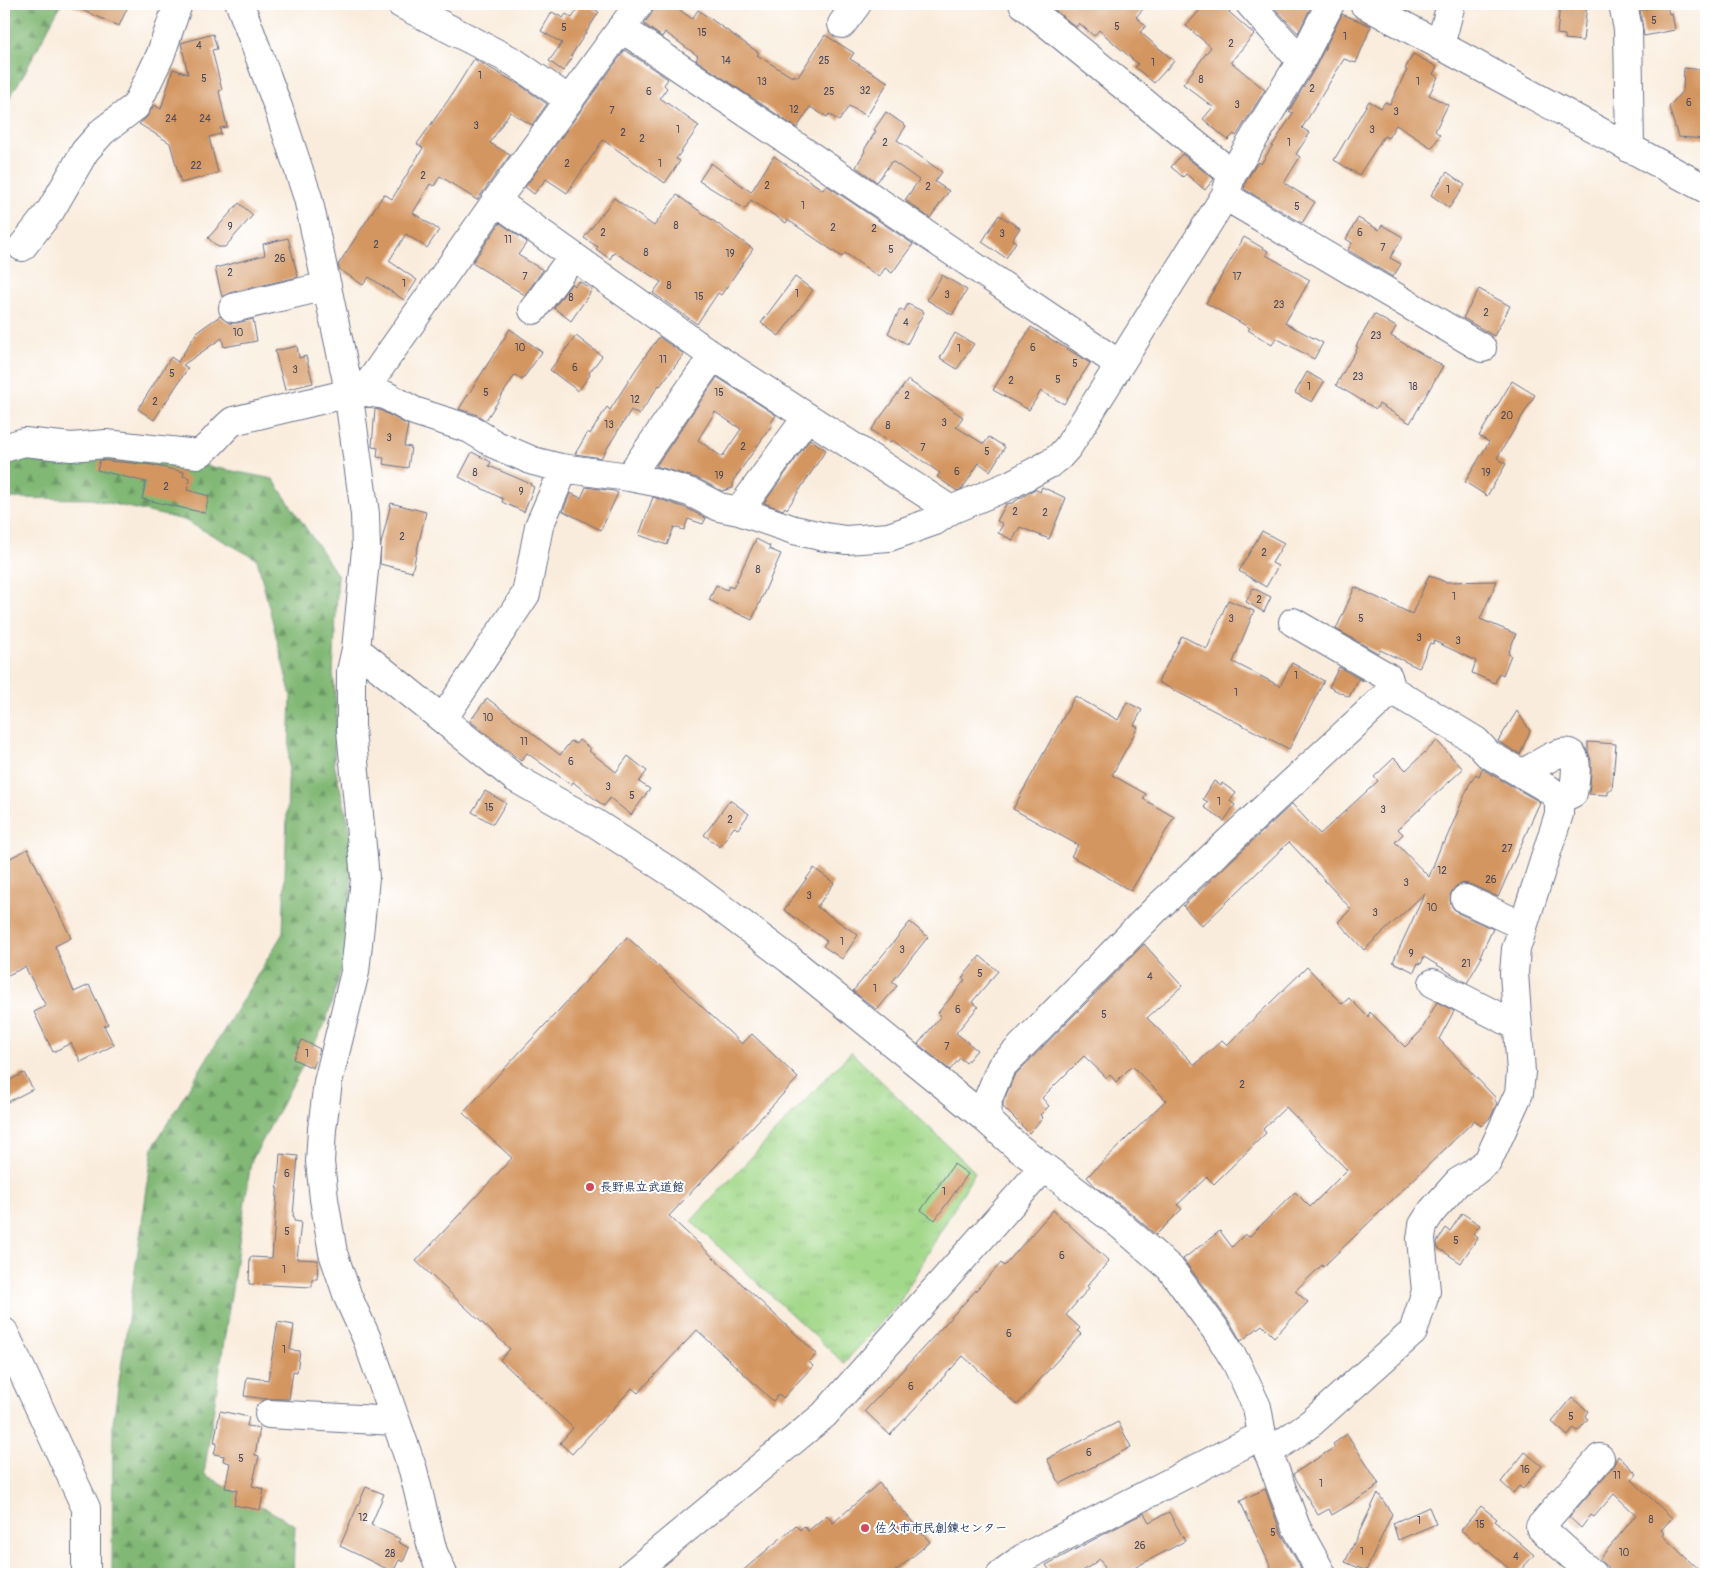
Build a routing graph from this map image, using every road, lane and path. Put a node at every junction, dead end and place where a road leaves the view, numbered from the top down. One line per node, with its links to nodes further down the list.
1 (178, 4): 19 (street)
2 (240, 4): 21 (street)
3 (401, 4): 14 (street)
4 (638, 4): 11 (street)
5 (1023, 4): 16 (street)
6 (1250, 4): 13 (street)
7 (1330, 4): 13 (street)
8 (1364, 4): 12 (street)
9 (1451, 4): 12 (street)
10 (1622, 4): 15 (street)
11 (621, 28): 14 (street); 26 (street)
12 (1440, 46): 15 (street)
13 (1301, 61): 16 (street)
14 (569, 100): 18 (street)
15 (1630, 149): 17 (street)
16 (1228, 185): 24 (street); 26 (street)
17 (1706, 190)
18 (496, 201): 20 (street); 27 (street)
19 (22, 247)
20 (573, 256): 23 (street); 25 (street)
21 (327, 286): 22 (street); 27 (street)
22 (232, 308)
23 (533, 310)
24 (1482, 348)
25 (713, 356): 28 (street); 31 (street)
26 (1119, 364): 32 (street)
27 (353, 392): 29 (street); 30 (street); 35 (street)
28 (806, 417): 32 (street); 33 (street)
29 (4, 448)
30 (564, 469): 31 (street); 37 (street)
31 (629, 477): 33 (street)
32 (951, 510): 33 (street)
33 (739, 511)
34 (1293, 622): 36 (street)
35 (356, 649): 37 (street); 48 (street)
36 (1392, 690): 38 (street); 44 (street)
37 (443, 720): 44 (street)
38 (1522, 774): 39 (street); 39 (street)
39 (1559, 800): 41 (street)
40 (1465, 899): 41 (street)
41 (1523, 926): 43 (street)
42 (1433, 983): 43 (street)
43 (1517, 1026): 49 (street)
44 (987, 1120): 45 (street)
45 (1044, 1167): 49 (street); 53 (street)
46 (4, 1332): 52 (street)
47 (269, 1414): 48 (street)
48 (395, 1421): 51 (street)
49 (1265, 1444): 54 (street); 55 (street)
50 (1600, 1458): 56 (street)
51 (432, 1567)
52 (86, 1574)
53 (630, 1574)
54 (1001, 1574)
55 (1322, 1574)
56 (1592, 1574)

